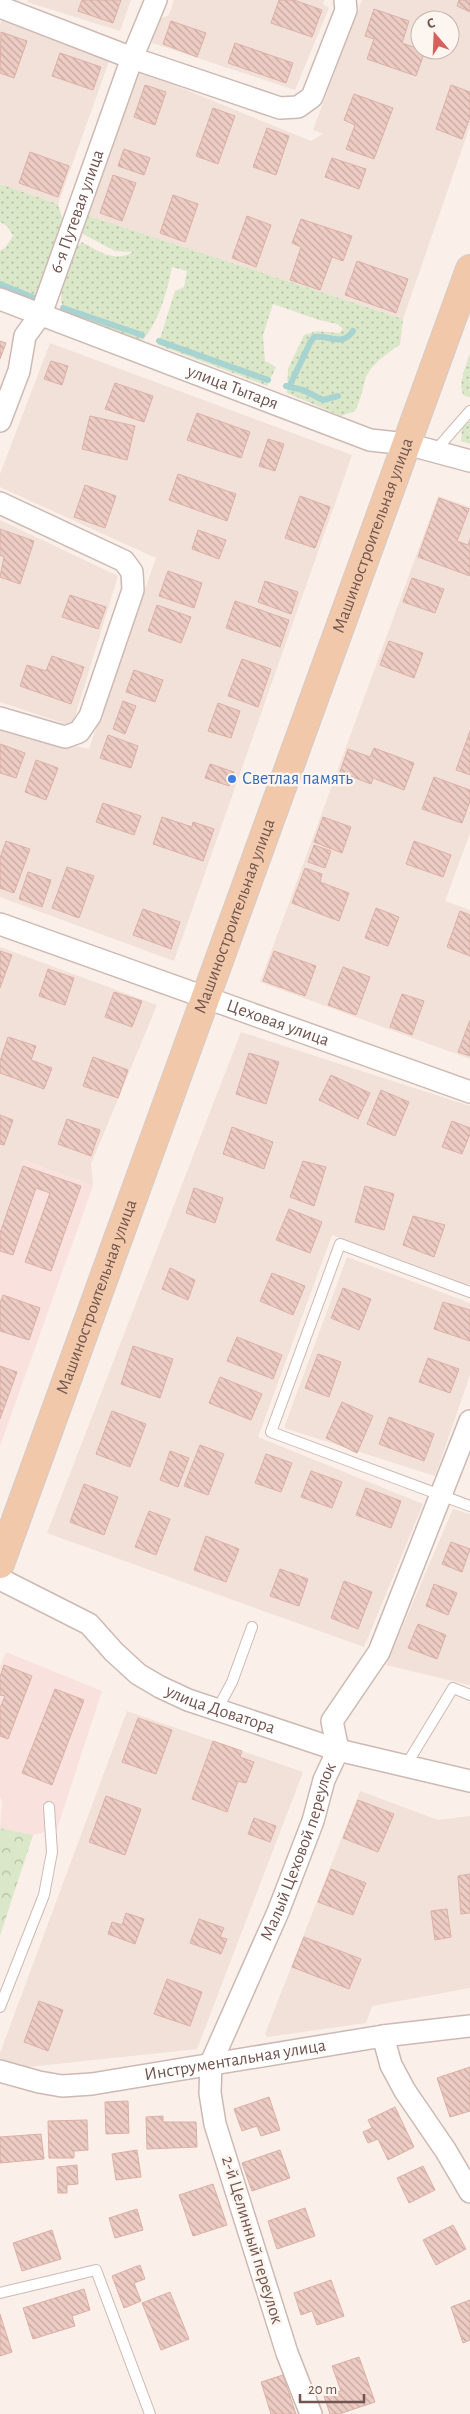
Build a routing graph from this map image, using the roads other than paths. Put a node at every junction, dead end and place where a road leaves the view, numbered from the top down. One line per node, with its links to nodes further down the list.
1 (156, 0): 4 (street, 6-я Путевая улица)
2 (345, 0): 4 (street)
3 (0, 7): 4 (street)
4 (132, 58): 7 (street, 6-я Путевая улица)
5 (470, 269): 10 (main road, Машиностроительная улица)
6 (0, 299): 7 (street, улица Тытаря)
7 (41, 314): 9 (street, 6-я Путевая улица); 10 (street, улица Тытаря)
8 (470, 412): 11 (lane)
9 (0, 421)
10 (407, 444): 11 (street, улица Тытаря); 16 (main road, Машиностроительная улица)
11 (435, 450): 12 (street, улица Тытаря)
12 (470, 461)
13 (0, 503): 14 (street)
14 (0, 718)
15 (0, 924): 16 (street, Цеховая улица)
16 (204, 998): 17 (street, Цеховая улица); 22 (main road, Машиностроительная улица)
17 (470, 1092)
18 (470, 1292): 20 (lane)
19 (470, 1421): 20 (street, Малый Цеховой переулок)
20 (442, 1495): 21 (lane); 27 (street, Малый Цеховой переулок)
21 (470, 1506)
22 (0, 1564)
23 (0, 1579): 26 (street, улица Доватора)
24 (252, 1627): 26 (lane)
25 (470, 1695): 28 (lane)
26 (216, 1710): 27 (street, улица Доватора)
27 (338, 1750): 28 (street, улица Доватора); 34 (street, Малый Цеховой переулок)
28 (405, 1767): 29 (street, улица Доватора)
29 (470, 1781)
30 (49, 1807): 31 (lane)
31 (0, 2007)
32 (470, 2026): 33 (street, Инструментальная улица)
33 (383, 2036): 34 (street, Инструментальная улица); 36 (street)
34 (210, 2062): 35 (street, Инструментальная улица); 39 (street, 2-й Целинный переулок)
35 (0, 2071)
36 (470, 2192)
37 (0, 2293): 38 (lane)
38 (150, 2414)
39 (312, 2414)

